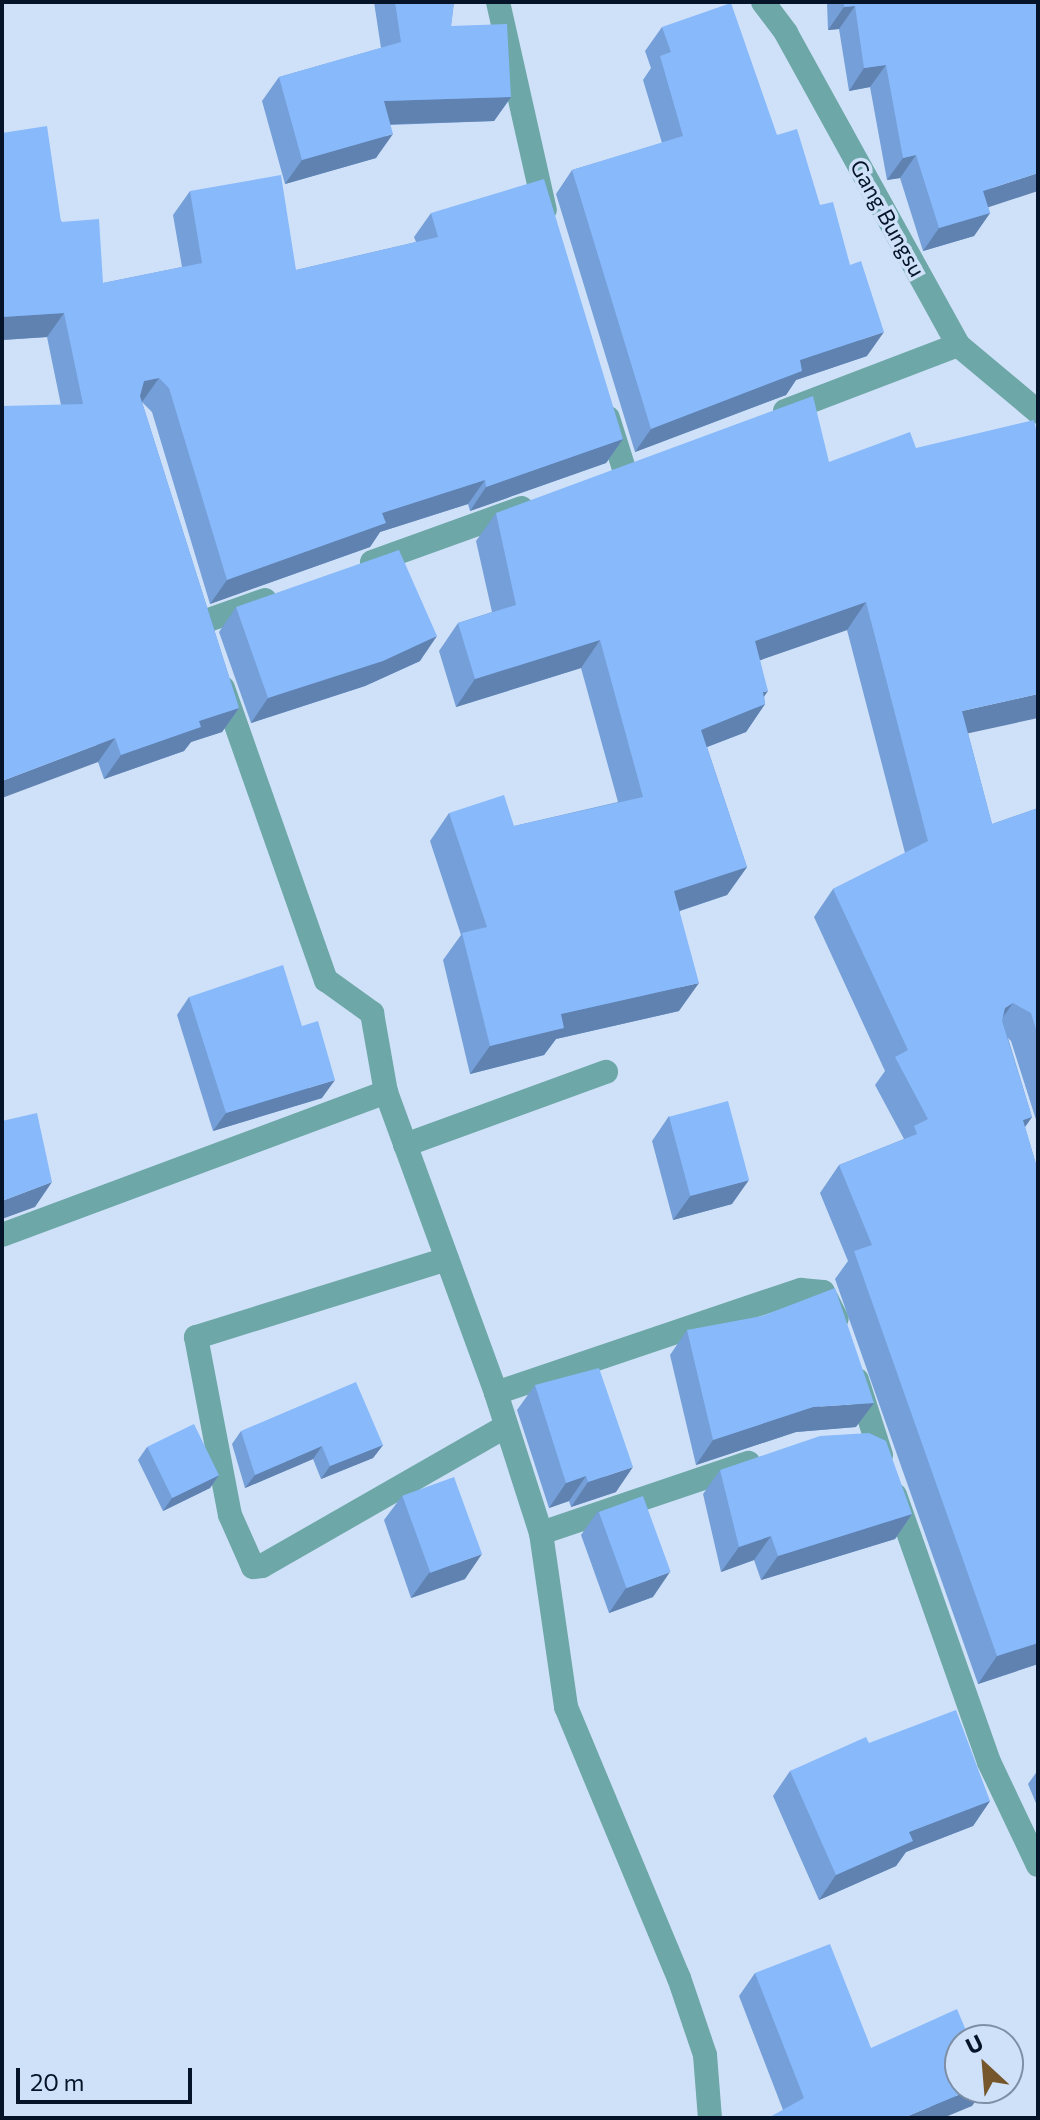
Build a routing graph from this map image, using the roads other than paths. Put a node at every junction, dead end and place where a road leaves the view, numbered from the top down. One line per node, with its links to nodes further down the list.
1 (498, 2): 3 (street)
2 (763, 2): 4 (street, Gang Bungsu)
3 (552, 232)
4 (958, 345): 6 (street, Gang Bungsu); 7 (street)
5 (602, 397): 9 (street)
6 (1038, 412)
7 (755, 422)
8 (654, 461): 9 (street)
9 (625, 472): 10 (street)
10 (596, 482)
11 (552, 497): 12 (street)
12 (347, 570)
13 (288, 591): 15 (street)
14 (192, 593): 15 (street)
15 (200, 623): 17 (street)
16 (606, 1072): 18 (street)
17 (386, 1092): 18 (street); 19 (street)
18 (405, 1145): 20 (street)
19 (2, 1235)
20 (447, 1259): 21 (street); 22 (street)
21 (496, 1393): 22 (street); 24 (street)
22 (506, 1426): 26 (street)
23 (855, 1442): 24 (street)
24 (881, 1455): 27 (street)
25 (771, 1456): 26 (street)
26 (541, 1533): 28 (street)
27 (1038, 1865)
28 (710, 2118)

